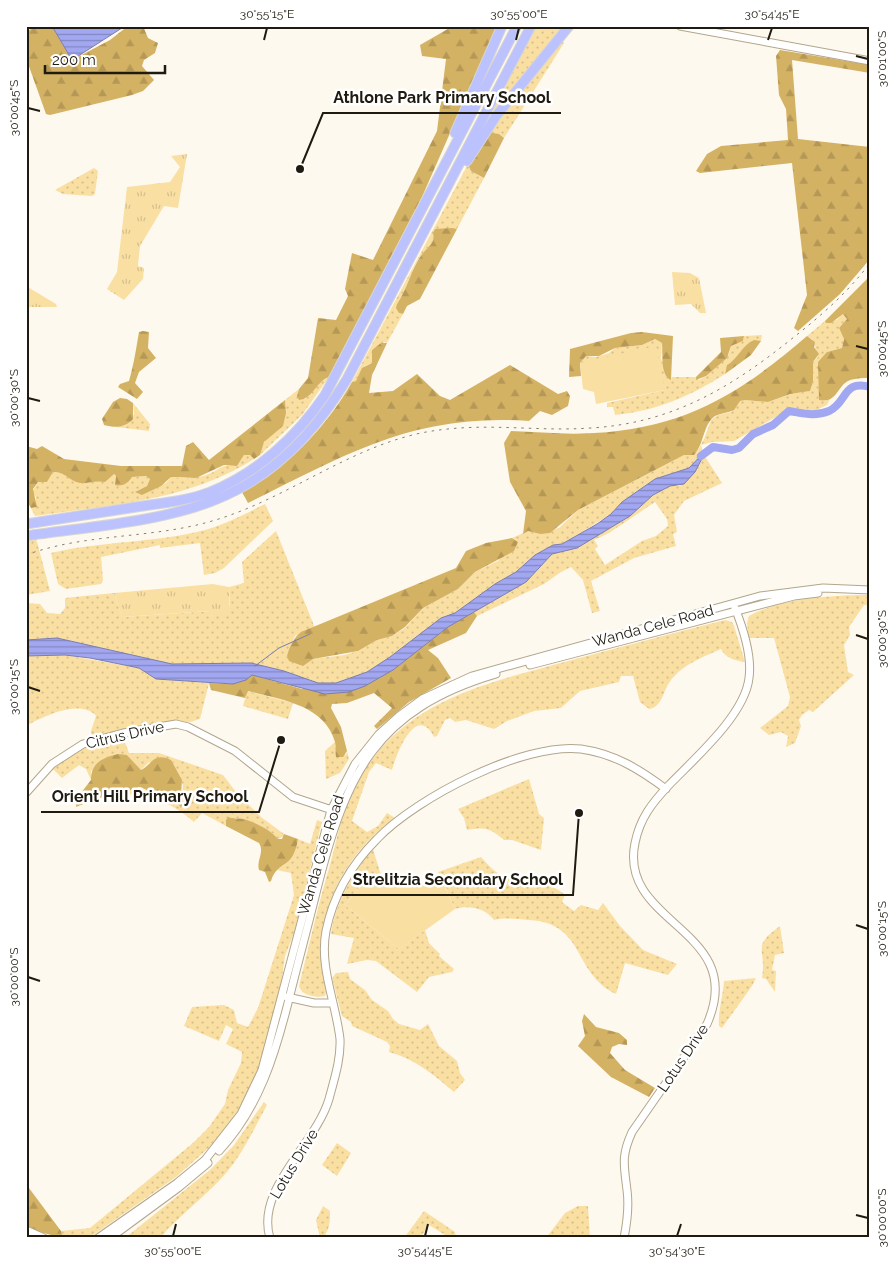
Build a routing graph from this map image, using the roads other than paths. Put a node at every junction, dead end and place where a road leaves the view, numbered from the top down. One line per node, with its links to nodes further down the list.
1 (502, 26): 7 (highway)
2 (517, 26): 7 (highway)
3 (531, 26): 8 (highway)
4 (569, 26): 8 (highway)
5 (680, 26): 6 (street)
6 (870, 61)
7 (430, 193): 9 (highway)
8 (434, 210): 10 (highway)
9 (26, 524)
10 (26, 536)
11 (870, 590): 12 (street, Wanda Cele Road)
12 (735, 608): 13 (street, Lotus Drive); 15 (street, Wanda Cele Road)
13 (666, 788): 17 (street, Lotus Drive); 23 (street, Lotus Drive)
14 (26, 793): 15 (street, Citrus Drive)
15 (335, 811): 16 (street, Wanda Cele Road)
16 (286, 997): 17 (street); 20 (street, Wanda Cele Road); 21 (street, Wanda Cele Road)
17 (333, 1003): 22 (street, Lotus Drive)
18 (26, 1230): 19 (street)
19 (44, 1238)
20 (98, 1238)
21 (110, 1238)
22 (270, 1238)
23 (624, 1238)

